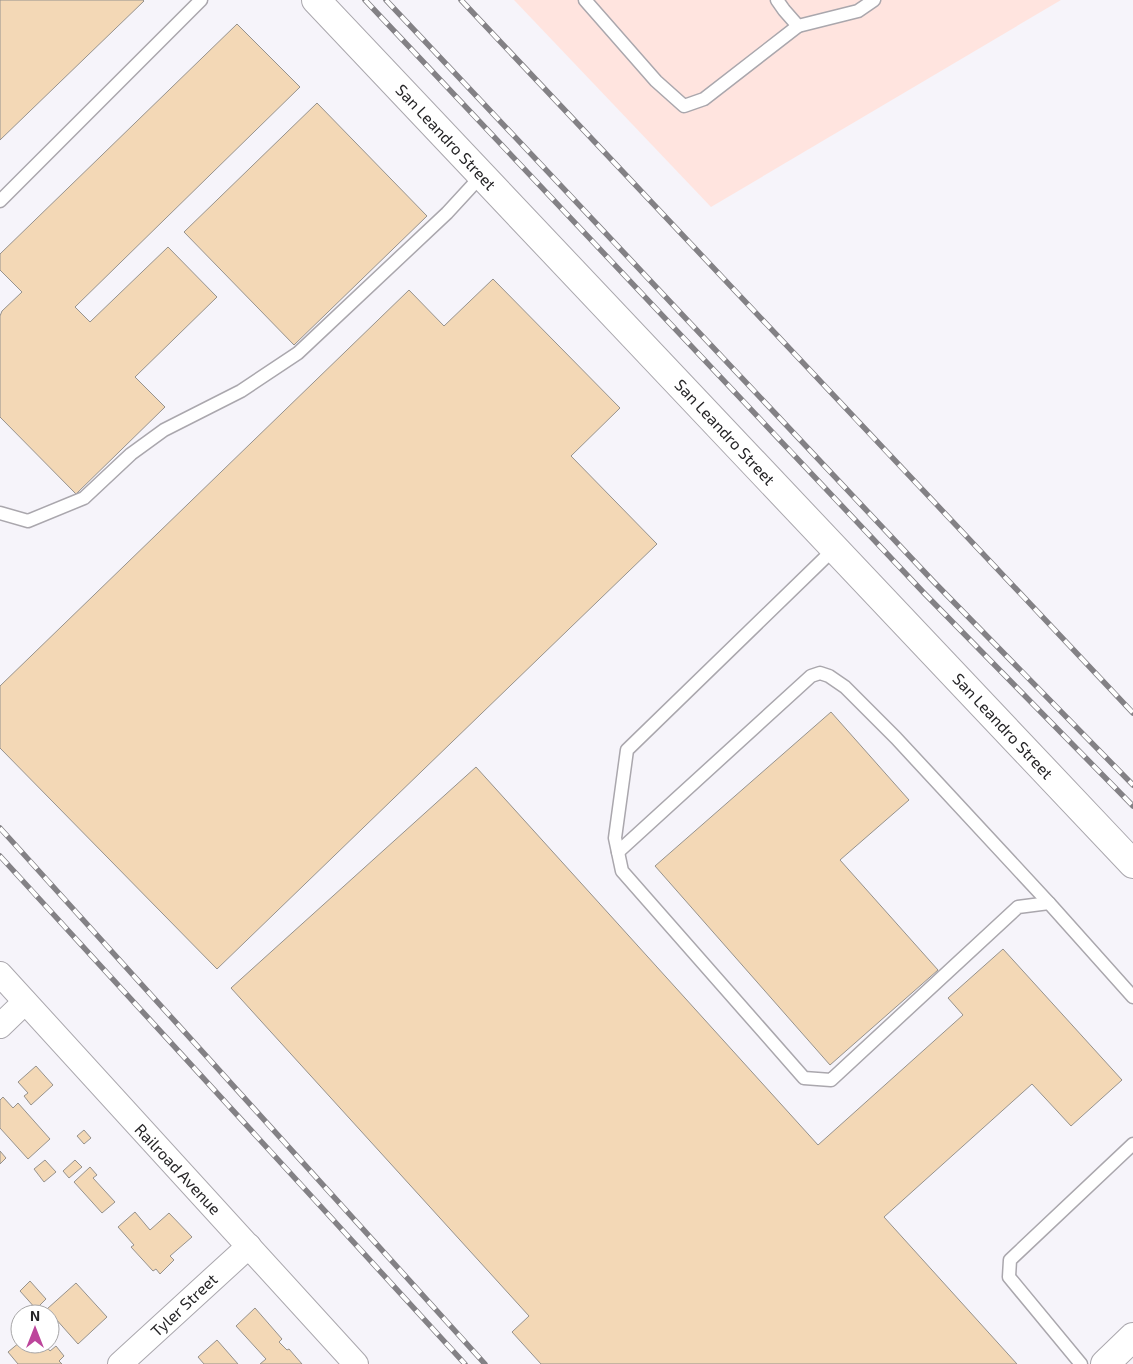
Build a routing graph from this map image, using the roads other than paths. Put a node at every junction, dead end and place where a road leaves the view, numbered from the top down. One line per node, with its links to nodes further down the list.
1 (201, 0): 8 (lane)
2 (316, 0): 7 (main road, San Leandro Street)
3 (585, 0): 6 (lane)
4 (777, 0): 6 (lane)
5 (874, 0): 6 (lane)
6 (798, 26)
7 (482, 175): 9 (lane); 10 (main road, San Leandro Street)
8 (0, 201)
9 (0, 513)
10 (835, 548): 11 (lane); 12 (main road, San Leandro Street)
11 (618, 852): 13 (lane); 13 (lane)
12 (1133, 864)
13 (1049, 904): 15 (lane)
14 (0, 974): 16 (street, Railroad Avenue)
15 (1133, 997)
16 (25, 1002): 17 (street); 19 (street, Railroad Avenue)
17 (0, 1026)
18 (1133, 1144): 23 (lane)
19 (249, 1246): 21 (street, Tyler Street); 22 (street, Railroad Avenue)
20 (1133, 1337): 24 (main road)
21 (120, 1364)
22 (356, 1364)
23 (1081, 1364)
24 (1105, 1364)

